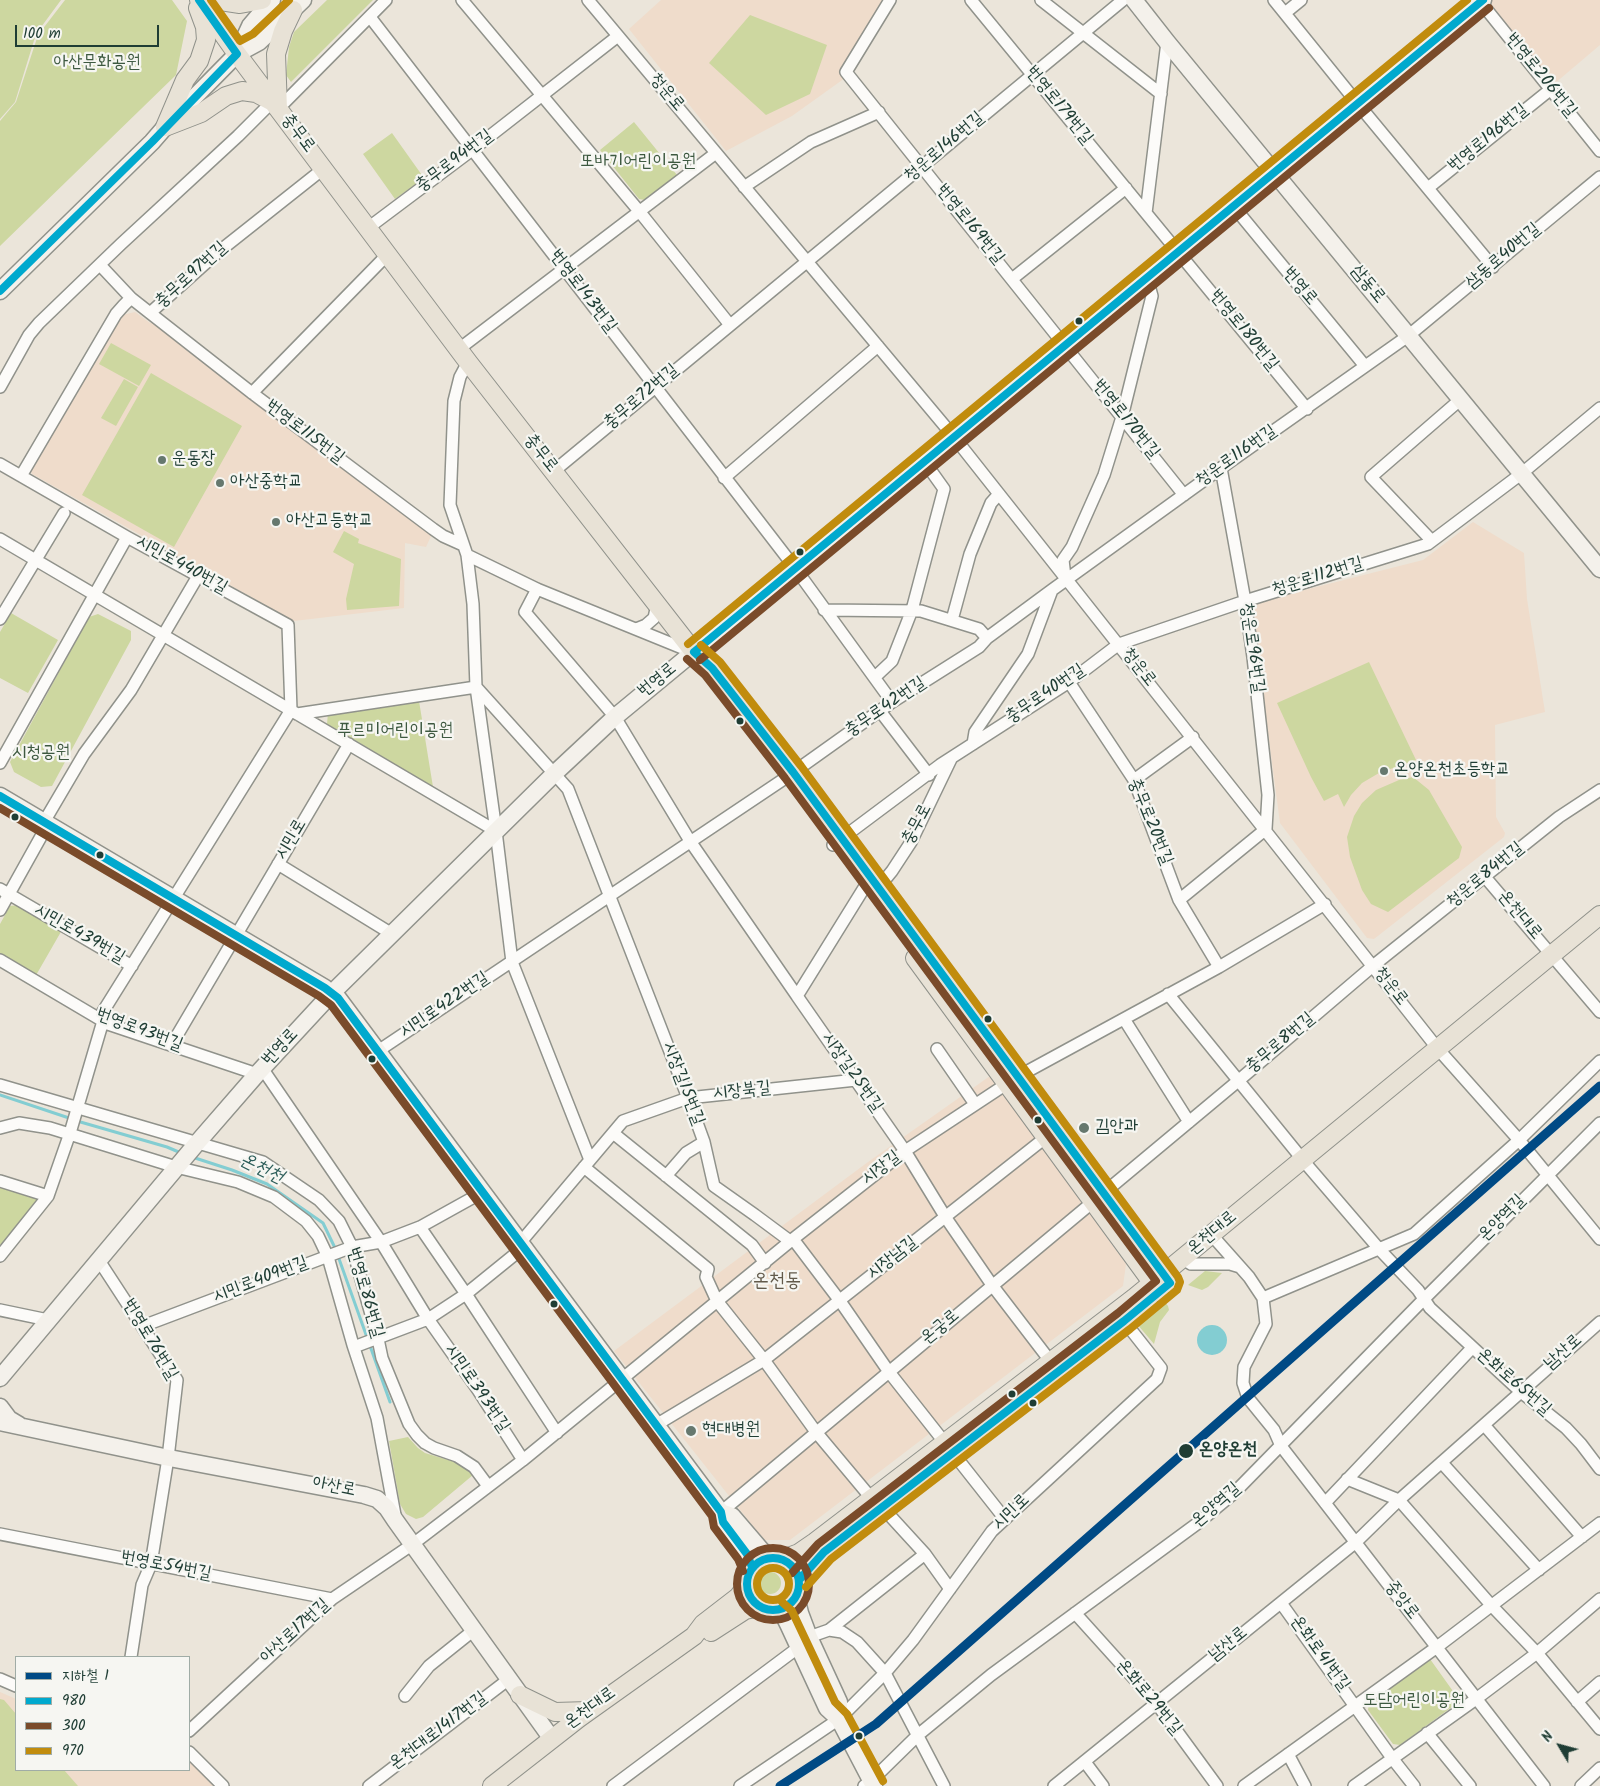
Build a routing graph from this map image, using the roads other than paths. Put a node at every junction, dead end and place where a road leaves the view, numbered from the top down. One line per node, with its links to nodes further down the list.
1 (195, 0): 31 (main road)
2 (199, 0): 23 (main road, 충무로)
3 (214, 0): 4 (main road)
4 (262, 0)
5 (272, 0): 23 (street)
6 (386, 0): 19 (street, 충무로)
7 (462, 0): 27 (street)
8 (588, 0): 21 (street, 청운로)
9 (890, 0): 30 (street, 번영로169번길)
10 (971, 0): 24 (street, 번영로179번길)
11 (1041, 0): 20 (street)
12 (1123, 0): 20 (street, 청운로146번길)
13 (1134, 0): 22 (street, 삼동로)
14 (1274, 0): 18 (street)
15 (1301, 0): 18 (street)
16 (1481, 1): 25 (street, 번영로206번길); 28 (street, 번영로)
17 (298, 5): 23 (street); 29 (main road)
18 (1285, 13): 28 (street)
19 (370, 17): 29 (street, 충무로); 32 (street, 번영로143번길)
20 (1082, 34): 24 (street, 청운로146번길); 26 (street)
21 (618, 36): 27 (street, 충무로94번길); 34 (street, 청운로)
22 (1167, 42): 26 (street); 37 (street, 삼동로)
23 (237, 54): 29 (main road, 충무로); 31 (street)
24 (1033, 75): 35 (street, 청운로146번길); 40 (street, 번영로179번길)
25 (1551, 89): 33 (street, 번영로206번길); 41 (street, 번영로196번길)
26 (1161, 94): 44 (street)
27 (542, 95): 32 (street, 충무로94번길); 43 (street)
28 (1358, 104): 37 (street, 번영로); 41 (street)
29 (275, 105): 31 (main road); 36 (main road, 충무로); 49 (street)
30 (879, 112): 35 (street, 번영로169번길); 39 (street)
31 (164, 127): 54 (street)
32 (472, 150): 45 (street, 충무로94번길); 51 (street, 번영로143번길)
33 (1600, 150)
34 (716, 152): 39 (street, 청운로); 43 (street)
35 (922, 166): 48 (street, 청운로146번길); 53 (street, 번영로169번길)
36 (323, 169): 45 (main road, 충무로); 56 (street, 충무로97번길)
37 (1275, 173): 42 (street, 번영로); 58 (street, 삼동로)
38 (1600, 177): 50 (street, 삼동로40번길)
39 (744, 186): 48 (street, 청운로)
40 (1126, 188): 44 (street, 번영로179번길); 53 (street, 번영로169번길)
41 (1428, 188): 50 (street)
42 (1234, 207): 46 (street, 번영로); 62 (street, 번영로)
43 (639, 211): 51 (street); 57 (street)
44 (1146, 213): 46 (street, 번영로179번길)
45 (368, 228): 47 (main road, 충무로)
46 (1178, 253): 52 (street, 번영로); 68 (street, 번영로180번길)
47 (388, 254): 61 (main road, 충무로); 65 (street)
48 (807, 262): 57 (street, 충무로72번길); 59 (street, 청운로)
49 (100, 265): 55 (street); 63 (street)
50 (1493, 266): 58 (street, 삼동로40번길)
51 (564, 269): 61 (street); 64 (street, 번영로143번길)
52 (1147, 278): 60 (street, 번영로); 69 (street)
53 (1012, 279): 60 (street, 번영로169번길)
54 (0, 291)
55 (131, 298): 56 (street, 충무로97번길); 76 (street, 충무로97번길)
56 (150, 313): 65 (street, 번영로115번길)
57 (730, 325): 64 (street, 충무로72번길)
58 (1408, 336): 62 (street, 청운로116번길); 66 (street, 삼동로)
59 (878, 346): 70 (street, 청운로); 77 (street)
60 (1066, 346): 69 (street, 번영로170번길); 70 (street, 번영로)
61 (464, 355): 74 (main road, 충무로); 84 (street)
62 (1365, 366): 68 (street, 청운로116번길)
63 (0, 387)
64 (655, 388): 74 (street, 충무로72번길); 77 (street, 번영로143번길)
65 (252, 393): 84 (street, 번영로115번길)
66 (1461, 399): 75 (street, 삼동로); 83 (street)
67 (1600, 408): 75 (street, 청운로112번길)
68 (1307, 409): 73 (street, 청운로116번길)
69 (1122, 417): 79 (street, 번영로170번길); 89 (street)
70 (954, 437): 71 (street, 번영로); 78 (street, 청운로)
71 (924, 461): 86 (street, 번영로); 96 (street)
72 (0, 464): 76 (street, 시민로440번길)
73 (1221, 468): 79 (street, 청운로116번길); 94 (street, 청운로96번길)
74 (554, 471): 93 (main road, 충무로)
75 (1521, 474): 83 (street, 청운로112번길); 87 (street, 삼동로)
76 (21, 476): 81 (street, 시민로440번길)
77 (724, 478): 86 (street, 번영로143번길)
78 (999, 494): 89 (street, 청운로); 98 (street)
79 (1184, 494): 89 (street, 청운로116번길)
80 (64, 512): 85 (street)
81 (127, 537): 88 (street, 시민로440번길); 92 (street)
82 (0, 539): 85 (street)
83 (1432, 541): 94 (street, 청운로112번길)
84 (465, 550): 90 (street, 번영로115번길); 106 (street)
85 (35, 560): 92 (street); 97 (street)
86 (794, 568): 95 (street); 103 (street, 번영로)
87 (1600, 569)
88 (198, 576): 100 (street); 108 (street, 시민로440번길)
89 (1067, 578): 91 (street, 충무로42번길); 102 (street, 청운로)
90 (537, 589): 99 (street, 번영로115번길); 110 (street)
91 (1052, 590): 101 (street, 충무로42번길); 113 (street, 충무로40번길)
92 (94, 594): 100 (street); 115 (street)
93 (652, 599): 99 (street); 103 (main road, 충무로)
94 (1245, 601): 102 (street, 청운로112번길); 123 (street, 청운로96번길)
95 (824, 610): 96 (street); 104 (street)
96 (912, 610): 98 (street); 104 (street)
97 (0, 619)
98 (952, 620): 101 (street)
99 (636, 629): 103 (street, 번영로115번길)
100 (163, 635): 108 (street); 122 (street)
101 (987, 638): 107 (street, 충무로42번길)
102 (1119, 644): 105 (street, 충무로40번길); 111 (street, 청운로)
103 (694, 652): 110 (street, 번영로); 117 (main road, 충무로)
104 (875, 677): 107 (street)
105 (1069, 682): 113 (street, 충무로40번길); 119 (street, 충무로20번길)
106 (476, 687): 108 (street); 116 (street); 124 (street)
107 (892, 702): 109 (street, 충무로42번길)
108 (294, 712): 112 (street); 132 (street)
109 (880, 712): 117 (street, 충무로42번길); 118 (street)
110 (615, 717): 116 (street, 번영로); 125 (street)
111 (1193, 738): 119 (street); 123 (street, 청운로)
112 (349, 744): 124 (street); 127 (street, 시민로)
113 (972, 744): 114 (street, 충무로40번길)
114 (952, 758): 118 (street, 충무로40번길); 129 (street, 충무로)
115 (0, 763)
116 (555, 773): 124 (street, 번영로); 131 (street)
117 (788, 775): 125 (street, 시민로422번길); 126 (main road, 충무로)
118 (929, 775): 126 (street, 충무로40번길)
119 (1134, 780): 133 (street, 충무로20번길)
120 (1600, 790): 128 (street, 청운로84번길)
121 (0, 796): 122 (street)
122 (46, 823): 130 (street); 132 (street)
123 (1266, 829): 133 (street); 134 (street, 청운로)
124 (496, 831): 138 (street, 번영로); 142 (street)
125 (690, 841): 131 (street, 시민로422번길); 148 (street, 시장길25번길)
126 (838, 842): 129 (main road, 충무로)
127 (278, 864): 138 (street); 139 (street, 시민로)
128 (1486, 877): 140 (street, 온천대로); 143 (street, 청운로84번길)
129 (871, 888): 148 (street); 159 (main road, 충무로); 159 (main road, 충무로)
130 (5, 892): 135 (street); 144 (street, 시민로439번길)
131 (609, 897): 142 (street, 시민로422번길); 162 (street, 시장길15번길)
132 (174, 898): 139 (street); 144 (street, 시민로439번길)
133 (1179, 900): 145 (street, 충무로20번길)
134 (1325, 904): 143 (street, 청운로); 145 (street)
135 (0, 910)
136 (1600, 915): 140 (main road, 온천대로)
137 (1600, 925): 140 (main road, 온천대로)
138 (392, 934): 146 (street, 번영로)
139 (236, 935): 146 (street); 152 (street, 시민로)
140 (1554, 958): 149 (street, 온천대로); 155 (main road, 온천대로)
141 (0, 960): 150 (street, 번영로93번길)
142 (512, 962): 154 (street, 시민로422번길); 176 (street)
143 (1374, 965): 155 (street, 청운로); 160 (street, 충무로8번길)
144 (132, 966): 150 (street)
145 (1219, 967): 147 (street)
146 (332, 992): 154 (street); 157 (street, 번영로)
147 (1168, 994): 151 (street); 160 (street)
148 (797, 996): 158 (street, 시장길25번길)
149 (1600, 1012)
150 (101, 1019): 152 (street, 번영로93번길); 164 (street)
151 (1124, 1019): 159 (street); 165 (street)
152 (172, 1044): 157 (street, 번영로93번길)
153 (937, 1049): 163 (street)
154 (378, 1051): 181 (street)
155 (1440, 1051): 171 (street, 청운로); 175 (main road, 온천대로)
156 (1600, 1061): 171 (street)
157 (260, 1071): 172 (street, 번영로); 189 (street)
158 (856, 1080): 162 (street, 시장북길); 174 (street, 시장길25번길)
159 (1011, 1080): 163 (street, 시장길); 170 (main road, 충무로); 183 (main road, 충무로)
160 (1238, 1081): 165 (street, 충무로8번길); 175 (street)
161 (0, 1085): 164 (street, 번영로86번길)
162 (688, 1098): 169 (street, 시장북길); 173 (street, 시장길15번길)
163 (975, 1104): 174 (street, 시장길)
164 (78, 1108): 168 (street); 172 (street, 번영로86번길)
165 (1189, 1122): 183 (street, 충무로8번길)
166 (1600, 1123): 178 (street, 온양역길)
167 (0, 1128): 168 (street)
168 (70, 1133): 177 (street); 182 (street)
169 (613, 1133): 176 (street, 시장북길); 179 (street)
170 (1045, 1138): 183 (main road, 충무로); 184 (street, 시장남길)
171 (1519, 1140): 178 (street, 청운로); 192 (street)
172 (197, 1142): 177 (street, 번영로); 191 (street, 번영로86번길)
173 (704, 1142): 179 (street); 187 (street, 시장길15번길)
174 (905, 1151): 184 (street); 187 (street, 시장길)
175 (1306, 1162): 188 (main road, 온천대로); 192 (street); 196 (main road, 온천대로)
176 (588, 1164): 190 (street, 시장북길); 204 (street)
177 (176, 1167): 194 (street); 195 (street, 번영로)
178 (1547, 1175): 186 (street, 청운로); 203 (street, 온양역길)
179 (666, 1176): 197 (street)
180 (0, 1181): 182 (street)
181 (483, 1192): 185 (street, 시민로409번길); 190 (street)
182 (48, 1196): 193 (street)
183 (1097, 1198): 199 (main road, 충무로); 200 (street, 온궁로)
184 (946, 1218): 200 (street); 205 (street, 시장남길)
185 (420, 1227): 189 (street, 시민로409번길); 201 (street)
186 (1600, 1239)
187 (792, 1240): 197 (street, 시장길); 205 (street)
188 (1217, 1241): 196 (main road, 온천대로); 198 (street, 온천대로)
189 (381, 1242): 191 (street, 시민로409번길); 207 (street, 시민로393번길)
190 (522, 1245): 201 (street, 시장북길); 219 (street)
191 (352, 1247): 194 (street, 시민로409번길); 212 (street, 번영로86번길)
192 (1380, 1250): 202 (street); 203 (street)
193 (0, 1256)
194 (328, 1256): 211 (street, 시민로409번길); 213 (street)
195 (98, 1259): 208 (street, 번영로); 211 (street, 번영로76번길)
196 (1187, 1262): 198 (street); 199 (main road, 온천대로)
197 (765, 1263): 204 (street, 시장길)
198 (1240, 1267): 202 (street, 온천대로)
199 (1161, 1283): 209 (main road, 온천대로); 216 (main road, 온천대로)
200 (992, 1285): 216 (street); 217 (street, 온궁로)
201 (466, 1294): 207 (street, 시장북길); 227 (street)
202 (1263, 1298): 228 (street, 중앙로)
203 (1424, 1299): 214 (street, 온화로65번길); 228 (street, 온양역길)
204 (717, 1301): 215 (street); 219 (street, 시장길)
205 (840, 1301): 215 (street, 시장남길); 217 (street)
206 (0, 1310): 208 (street)
207 (428, 1319): 212 (street, 시장북길); 231 (street, 시민로393번길)
208 (48, 1320): 218 (street, 번영로)
209 (1124, 1321): 229 (main road, 온천대로); 243 (street, 시민로)
210 (1600, 1322): 220 (street, 남산로)
211 (143, 1326): 230 (street, 번영로76번길)
212 (378, 1339): 213 (street, 시장북길); 236 (street, 번영로86번길)
213 (354, 1347): 234 (street)
214 (1472, 1348): 220 (street, 온화로65번길); 235 (street)
215 (764, 1360): 223 (street, 시장남길); 226 (street)
216 (1051, 1362): 229 (main road, 온천대로)
217 (889, 1372): 226 (street, 온궁로); 229 (street)
218 (0, 1378)
219 (622, 1379): 223 (street); 227 (street)
220 (1521, 1392): 224 (street, 남산로); 233 (street, 온화로65번길)
221 (0, 1407): 225 (street)
222 (0, 1422): 225 (street, 아산로)
223 (656, 1425): 241 (street)
224 (1485, 1426): 232 (street, 남산로); 246 (street)
225 (21, 1427): 230 (street, 아산로)
226 (816, 1432): 239 (street); 241 (street, 온궁로)
227 (557, 1433): 231 (street)
228 (1281, 1446): 240 (street, 중앙로); 263 (street, 온양역길)
229 (948, 1448): 239 (main road, 온천대로); 243 (street)
230 (168, 1458): 237 (street, 아산로); 251 (street, 번영로76번길)
231 (523, 1460): 236 (street)
232 (1442, 1463): 238 (street, 남산로); 253 (street)
233 (1600, 1469)
234 (388, 1478): 237 (street); 242 (street)
235 (1347, 1479): 238 (street); 240 (street)
236 (488, 1486): 248 (street)
237 (364, 1495): 242 (street, 아산로)
238 (1399, 1500): 247 (street, 남산로); 261 (street)
239 (877, 1503): 249 (street); 250 (main road, 온천대로); 254 (main road, 온천대로)
240 (1325, 1503): 247 (street, 중앙로)
241 (721, 1512): 250 (street); 252 (street)
242 (395, 1520): 248 (street, 아산로)
243 (1005, 1520): 256 (street, 시민로)
244 (1600, 1523): 246 (street)
245 (0, 1534): 251 (street, 번영로54번길)
246 (1582, 1537): 253 (street)
247 (1356, 1542): 260 (street, 남산로); 268 (street, 중앙로)
248 (412, 1544): 258 (street, 아산로17번길); 264 (street, 아산로)
249 (925, 1554): 256 (street); 265 (street)
250 (777, 1558): 252 (main road); 254 (main road)
251 (151, 1564): 258 (street, 번영로54번길); 270 (street, 번영로76번길)
252 (752, 1567): 255 (main road)
253 (1538, 1570): 261 (street)
254 (799, 1580): 257 (main road)
255 (747, 1586): 262 (main road); 266 (main road, 온천대로)
256 (950, 1589): 271 (street, 시민로)
257 (796, 1597): 262 (main road); 267 (street)
258 (332, 1599): 285 (street, 아산로17번길)
259 (1600, 1599): 269 (street)
260 (1281, 1603): 280 (street, 남산로); 281 (street, 온화로41번길)
261 (1491, 1605): 268 (street, 온화로41번길); 269 (street)
262 (768, 1608): 266 (main road, 온천대로); 267 (street)
263 (1076, 1613): 280 (street, 온화로29번길); 287 (street, 온양역길)
264 (474, 1630): 273 (street, 아산로); 277 (street)
265 (829, 1630): 267 (street); 271 (street)
266 (694, 1636): 282 (main road, 온천대로)
267 (804, 1642): 283 (street); 299 (street)
268 (1437, 1647): 278 (street, 중앙로); 281 (street, 온화로41번길)
269 (1537, 1653): 278 (street); 279 (street)
270 (131, 1656)
271 (885, 1673): 283 (street, 시민로); 287 (street)
272 (0, 1679): 275 (street)
273 (509, 1679): 276 (street, 아산로); 297 (street, 온천대로1417번길)
274 (1600, 1682): 279 (street)
275 (15, 1686)
276 (520, 1694): 282 (main road); 288 (street, 아산로)
277 (405, 1696)
278 (1476, 1699): 286 (street); 295 (street, 중앙로)
279 (1577, 1702): 284 (street)
280 (1157, 1704): 292 (street, 남산로); 304 (street, 온화로29번길)
281 (1356, 1706): 290 (street); 291 (street, 온화로41번길)
282 (588, 1711): 288 (main road, 온천대로)
283 (839, 1719): 294 (street); 300 (street)
284 (1600, 1729)
285 (190, 1730)
286 (1427, 1733): 291 (street); 309 (street)
287 (918, 1735): 294 (street, 온양역길); 301 (street)
288 (552, 1738): 298 (main road, 온천대로)
289 (190, 1753): 296 (street)
290 (1288, 1754): 305 (street); 306 (street)
291 (1392, 1758): 307 (street); 308 (street, 온화로41번길)
292 (1085, 1762): 302 (street, 남산로); 303 (street)
293 (1600, 1768): 310 (street)
294 (870, 1784)
295 (1542, 1785)
296 (222, 1786)
297 (369, 1786)
298 (492, 1786)
299 (613, 1786)
300 (740, 1786)
301 (944, 1786)
302 (1054, 1786)
303 (1103, 1786)
304 (1217, 1786)
305 (1244, 1786)
306 (1305, 1786)
307 (1354, 1786)
308 (1414, 1786)
309 (1470, 1786)
310 (1581, 1786)

